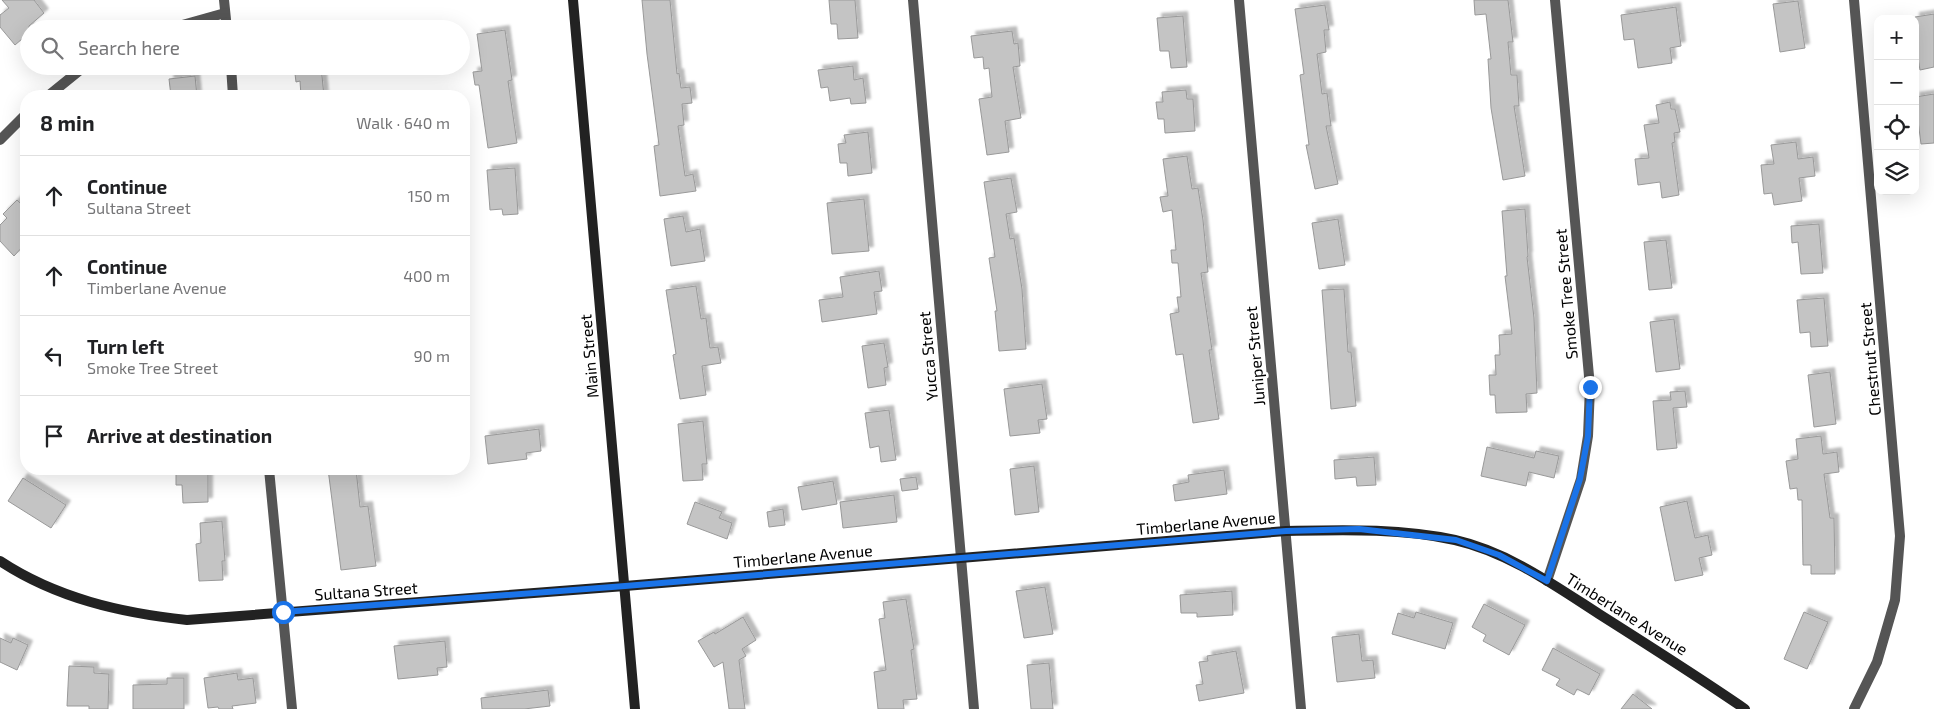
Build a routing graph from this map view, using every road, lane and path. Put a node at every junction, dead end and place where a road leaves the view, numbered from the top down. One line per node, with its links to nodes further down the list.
1 (224, 0): 7 (street)
2 (572, 0): 21 (street, Main Street)
3 (913, 0): 18 (street, Yucca Street)
4 (1239, 0): 17 (street, Juniper Street)
5 (1555, 0): 20 (street, Smoke Tree Street)
6 (1854, 0): 28 (street, Chestnut Street)
7 (226, 14): 8 (street); 9 (street)
8 (203, 20)
9 (226, 20)
10 (74, 75): 12 (street)
11 (231, 75): 13 (street)
12 (55, 90)
13 (233, 90)
14 (20, 120): 15 (street)
15 (0, 140)
16 (270, 475): 22 (street)
17 (1286, 531): 18 (street, Timberlane Avenue); 20 (street, Timberlane Avenue); 26 (street, Juniper Street)
18 (961, 558): 21 (street, Timberlane Avenue); 25 (street, Yucca Street)
19 (0, 561): 22 (street, Sultana Street)
20 (1547, 581): 27 (street, Timberlane Avenue)
21 (625, 586): 22 (street, Sultana Street); 24 (street, Main Street)
22 (283, 612): 23 (street)
23 (292, 709)
24 (635, 709)
25 (974, 709)
26 (1300, 709)
27 (1745, 709)
28 (1854, 709)

